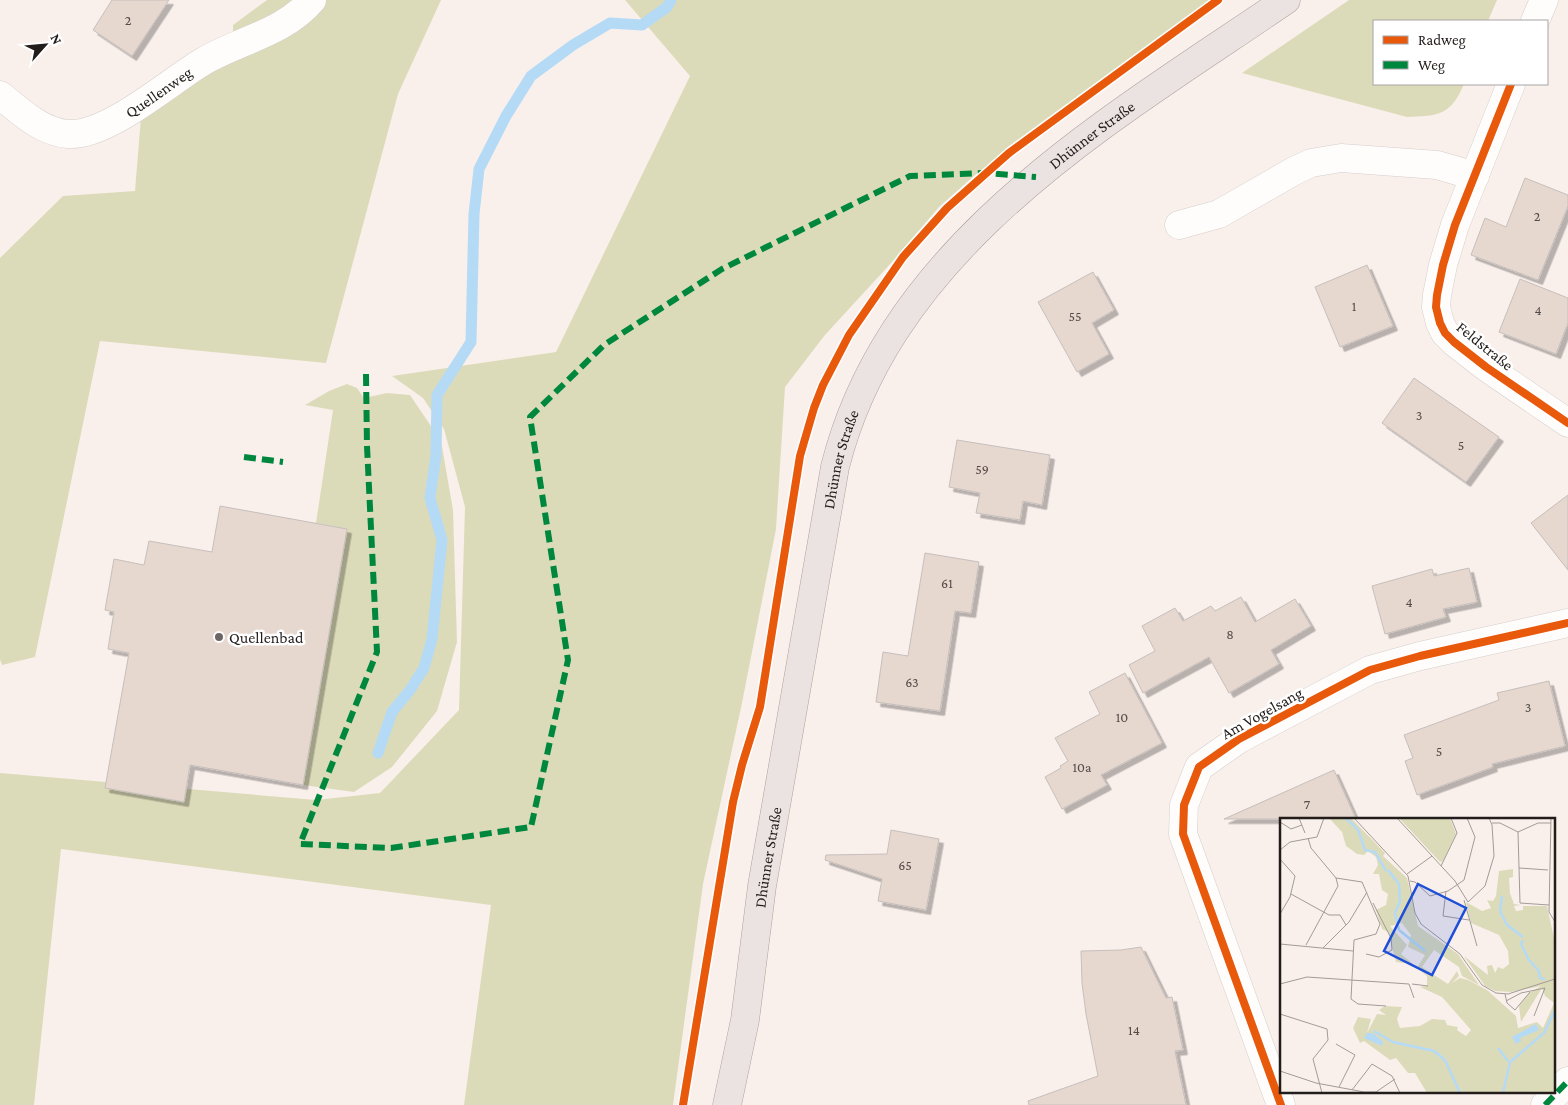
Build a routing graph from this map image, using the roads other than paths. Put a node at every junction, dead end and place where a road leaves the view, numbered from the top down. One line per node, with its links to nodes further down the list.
1 (312, 0): 6 (street, Quellenweg)
2 (1286, 0): 12 (main road, Dhünner Straße)
3 (1544, 0): 4 (street)
4 (1535, 20)
5 (1511, 85): 7 (street)
6 (0, 95)
7 (1474, 176): 8 (street); 9 (street, Feldstraße)
8 (1179, 225)
9 (1568, 423)
10 (1568, 623): 13 (street, Am Vogelsang)
11 (1568, 1081): 14 (street)
12 (727, 1105)
13 (1281, 1105)
14 (1545, 1105)

